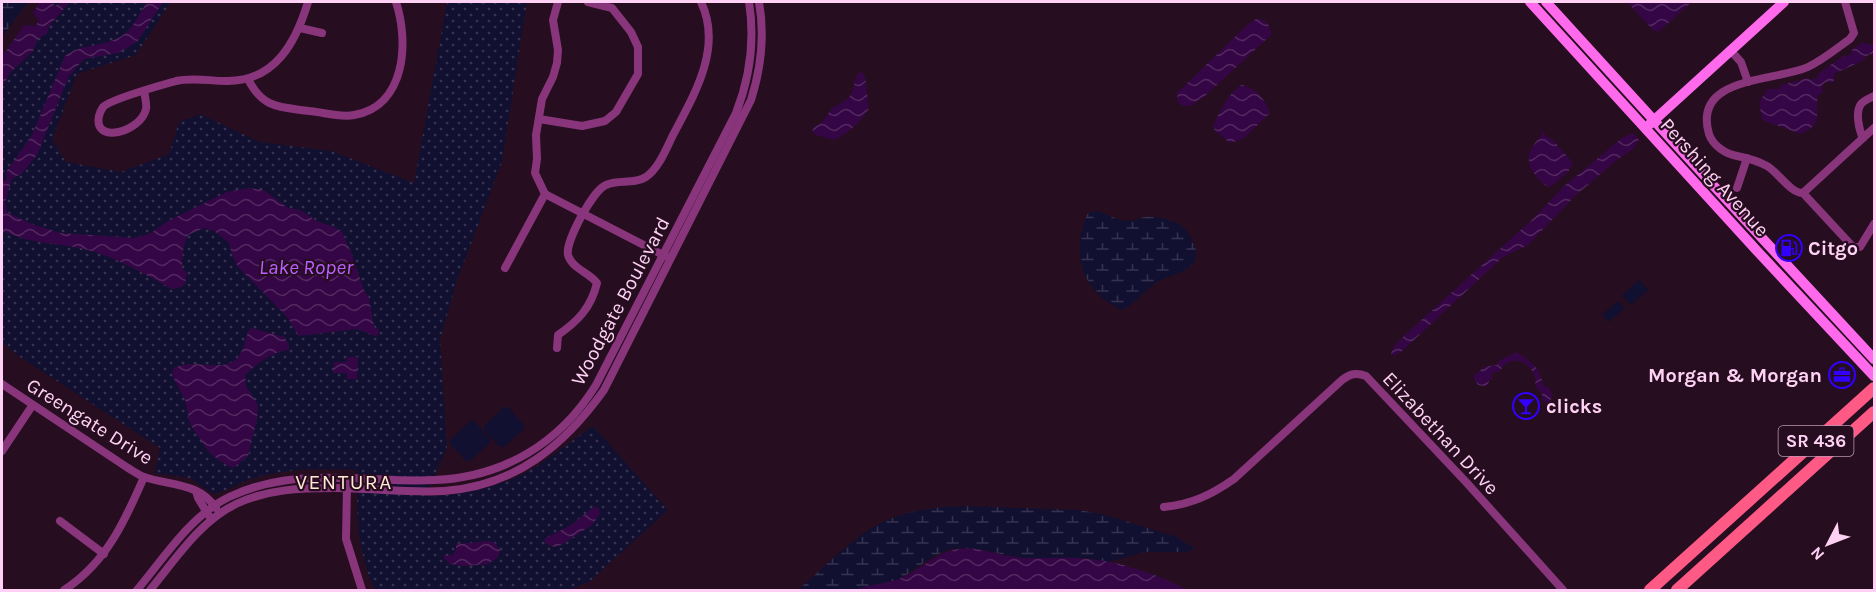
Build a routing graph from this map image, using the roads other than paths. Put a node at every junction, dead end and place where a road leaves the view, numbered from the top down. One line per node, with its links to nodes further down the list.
1 (308, 2): 12 (street)
2 (396, 2): 15 (street)
3 (558, 2): 21 (street)
4 (588, 2): 21 (street)
5 (701, 2): 32 (street)
6 (749, 2): 18 (street, Woodgate Boulevard)
7 (759, 2): 19 (street, Woodgate Boulevard)
8 (1530, 2): 23 (street, Pershing Avenue)
9 (1546, 2): 22 (street, Pershing Avenue)
10 (1784, 2): 14 (street)
11 (1845, 2): 16 (street)
12 (300, 28): 13 (street); 15 (street)
13 (322, 33)
14 (1730, 50): 16 (street); 22 (street)
15 (248, 79): 17 (street)
16 (1748, 82): 28 (street)
17 (144, 91): 17 (street)
18 (743, 93): 19 (street); 34 (street, Woodgate Boulevard)
19 (752, 96): 34 (street, Woodgate Boulevard)
20 (1875, 96): 27 (street)
21 (539, 119): 31 (street)
22 (1654, 120): 23 (street); 25 (street, Pershing Avenue)
23 (1645, 128): 26 (street, Pershing Avenue)
24 (1875, 128): 27 (street)
25 (1664, 131): 26 (street); 38 (street, Pershing Avenue)
26 (1655, 138): 39 (street, Pershing Avenue)
27 (1863, 138): 30 (street)
28 (1747, 158): 29 (street); 30 (street)
29 (1737, 188)
30 (1803, 193): 33 (street)
31 (544, 194): 32 (street); 35 (street)
32 (583, 213): 34 (street); 37 (street)
33 (1875, 224)
34 (667, 256): 36 (street, Woodgate Boulevard)
35 (505, 268)
36 (650, 289): 40 (street, Woodgate Boulevard); 41 (street, Woodgate Boulevard)
37 (557, 348)
38 (1875, 359)
39 (1875, 376)
40 (608, 381): 41 (street); 44 (street, Woodgate Boulevard)
41 (598, 382): 44 (street); 49 (street, Woodgate Boulevard)
42 (2, 384): 45 (street, Greengate Drive)
43 (1875, 388): 52 (main road, SR 436)
44 (604, 390): 50 (street, Woodgate Boulevard)
45 (32, 406): 47 (street); 48 (street, Greengate Drive)
46 (1875, 412): 59 (main road, SR 436)
47 (2, 451)
48 (144, 477): 51 (street, Greengate Drive); 60 (street)
49 (347, 478): 50 (street); 53 (street, Woodgate Boulevard)
50 (346, 488): 56 (street, Woodgate Boulevard); 67 (street)
51 (196, 491): 53 (street, Greengate Drive); 55 (street)
52 (1750, 500): 59 (main road); 63 (main road, SR 436)
53 (214, 505): 55 (street, Woodgate Boulevard); 56 (street, Greengate Drive)
54 (1164, 507): 68 (street, Elizabethan Drive)
55 (206, 512): 57 (street); 61 (street, Woodgate Boulevard)
56 (220, 514): 57 (street, Woodgate Boulevard)
57 (212, 520): 62 (street, Woodgate Boulevard)
58 (60, 521): 60 (street)
59 (1737, 537): 69 (main road, SR 436)
60 (104, 554): 64 (street)
61 (149, 576): 62 (street); 65 (street, Woodgate Boulevard)
62 (157, 582): 66 (street, Woodgate Boulevard)
63 (1653, 589)
64 (64, 591)
65 (137, 591)
66 (150, 591)
67 (362, 591)
68 (1563, 591)
69 (1677, 591)

